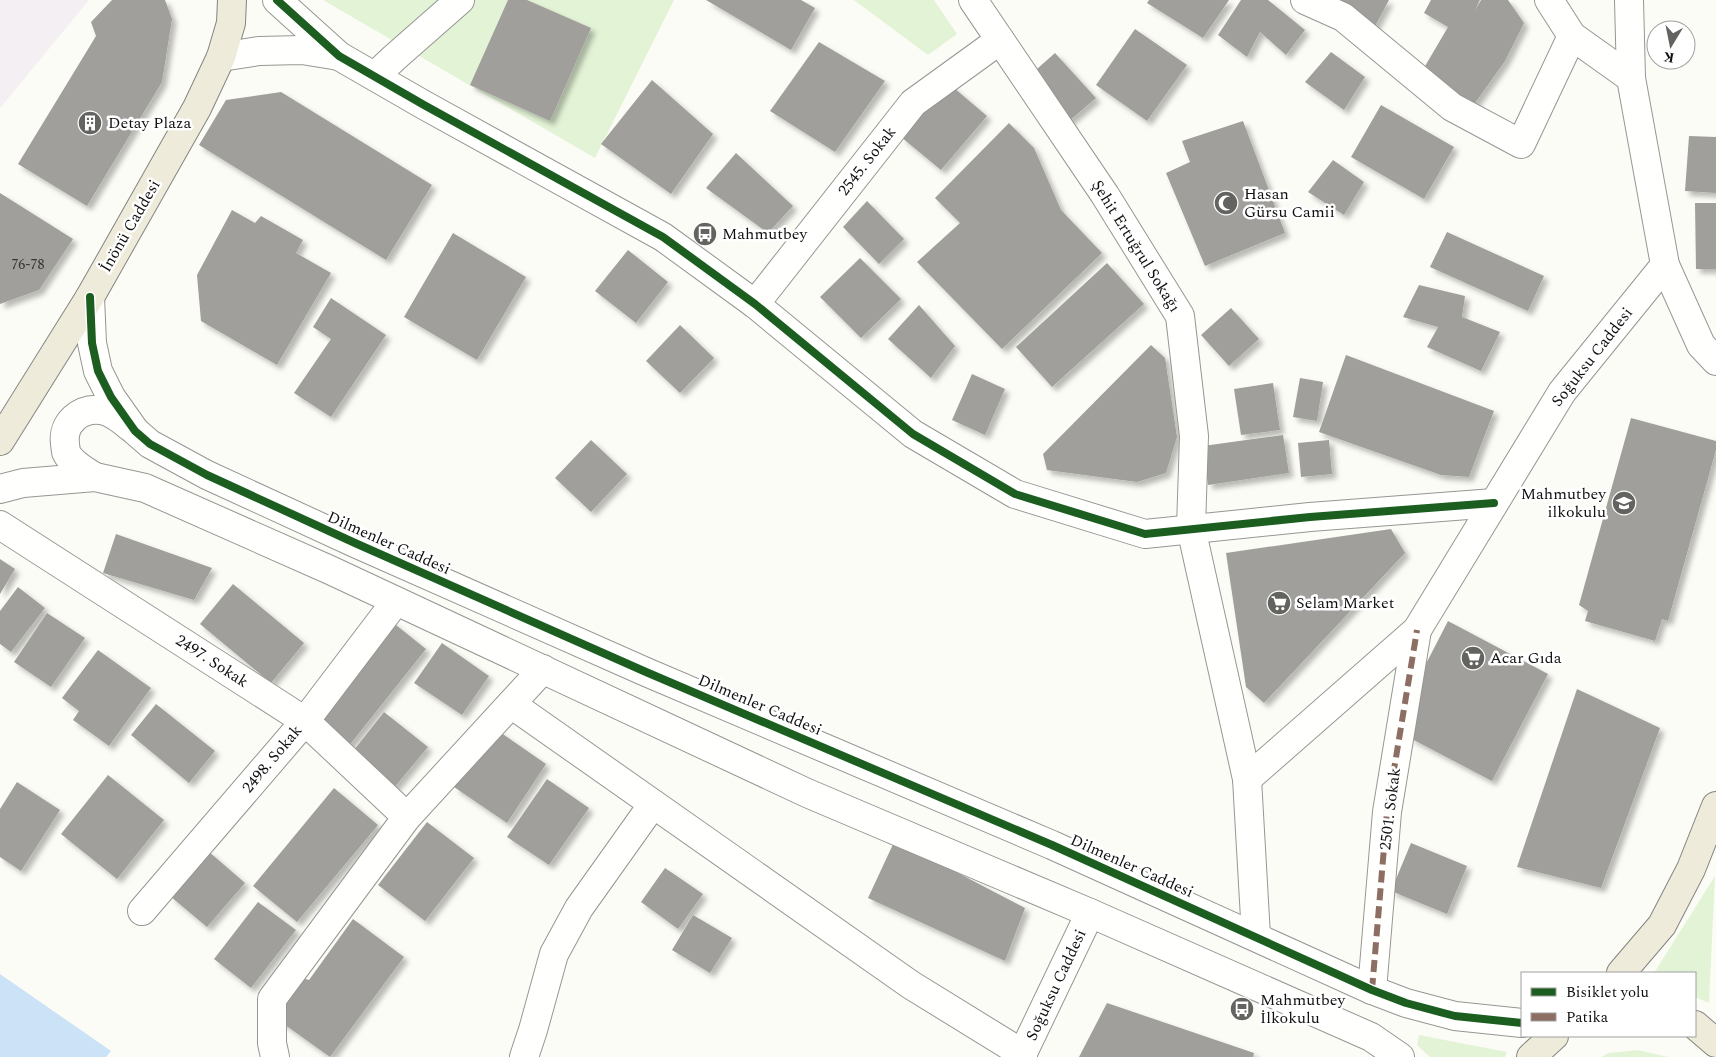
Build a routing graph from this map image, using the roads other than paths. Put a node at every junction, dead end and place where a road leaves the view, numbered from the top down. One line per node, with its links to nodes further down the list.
1 (232, 0): 11 (main road, İnönü Caddesi)
2 (277, 0): 10 (street)
3 (460, 0): 12 (street)
4 (973, 0): 9 (street, Şehit Ertuğrul Sokağı)
5 (1305, 0): 8 (street)
6 (1549, 0): 8 (street)
7 (1628, 0): 13 (street)
8 (1572, 36): 13 (street)
9 (1000, 40): 16 (street, 2545. Sokak); 24 (street, Şehit Ertuğrul Sokağı)
10 (339, 56): 11 (street); 12 (street)
11 (221, 57): 15 (main road, İnönü Caddesi)
12 (375, 76): 16 (street)
13 (1631, 78): 14 (street)
14 (1664, 265): 17 (street); 22 (street, Soğuksu Caddesi)
15 (90, 297): 18 (street, Dilmenler Caddesi); 19 (main road, İnönü Caddesi)
16 (755, 304): 24 (street)
17 (1716, 361)
18 (135, 431): 20 (street); 36 (street, Dilmenler Caddesi)
19 (0, 441)
20 (95, 477): 21 (street); 25 (street)
21 (0, 490)
22 (1494, 503): 24 (street); 26 (street, Soğuksu Caddesi)
23 (0, 525): 29 (street, 2497. Sokak)
24 (1191, 528): 30 (street, Şehit Ertuğrul Sokağı)
25 (396, 601): 27 (street); 29 (street, 2498. Sokak)
26 (1418, 630): 30 (street); 38 (street, 2501. Sokak)
27 (543, 669): 28 (street); 35 (street)
28 (511, 704): 31 (street); 33 (street)
29 (305, 720): 33 (street, 2497. Sokak); 34 (street, 2498. Sokak)
30 (1247, 779): 36 (street, Şehit Ertuğrul Sokağı)
31 (653, 804): 43 (street); 45 (street)
32 (1716, 806): 37 (main road)
33 (407, 817): 44 (street)
34 (142, 912)
35 (1090, 913): 43 (street, Soğuksu Caddesi); 46 (street)
36 (1256, 936): 38 (street, Dilmenler Caddesi)
37 (1622, 972)
38 (1372, 990): 39 (street, Dilmenler Caddesi)
39 (1521, 1023)
40 (1696, 1026): 42 (main road)
41 (1553, 1037): 47 (main road)
42 (1716, 1043)
43 (1022, 1056)
44 (276, 1057)
45 (524, 1057)
46 (1400, 1057)
47 (1531, 1057)

